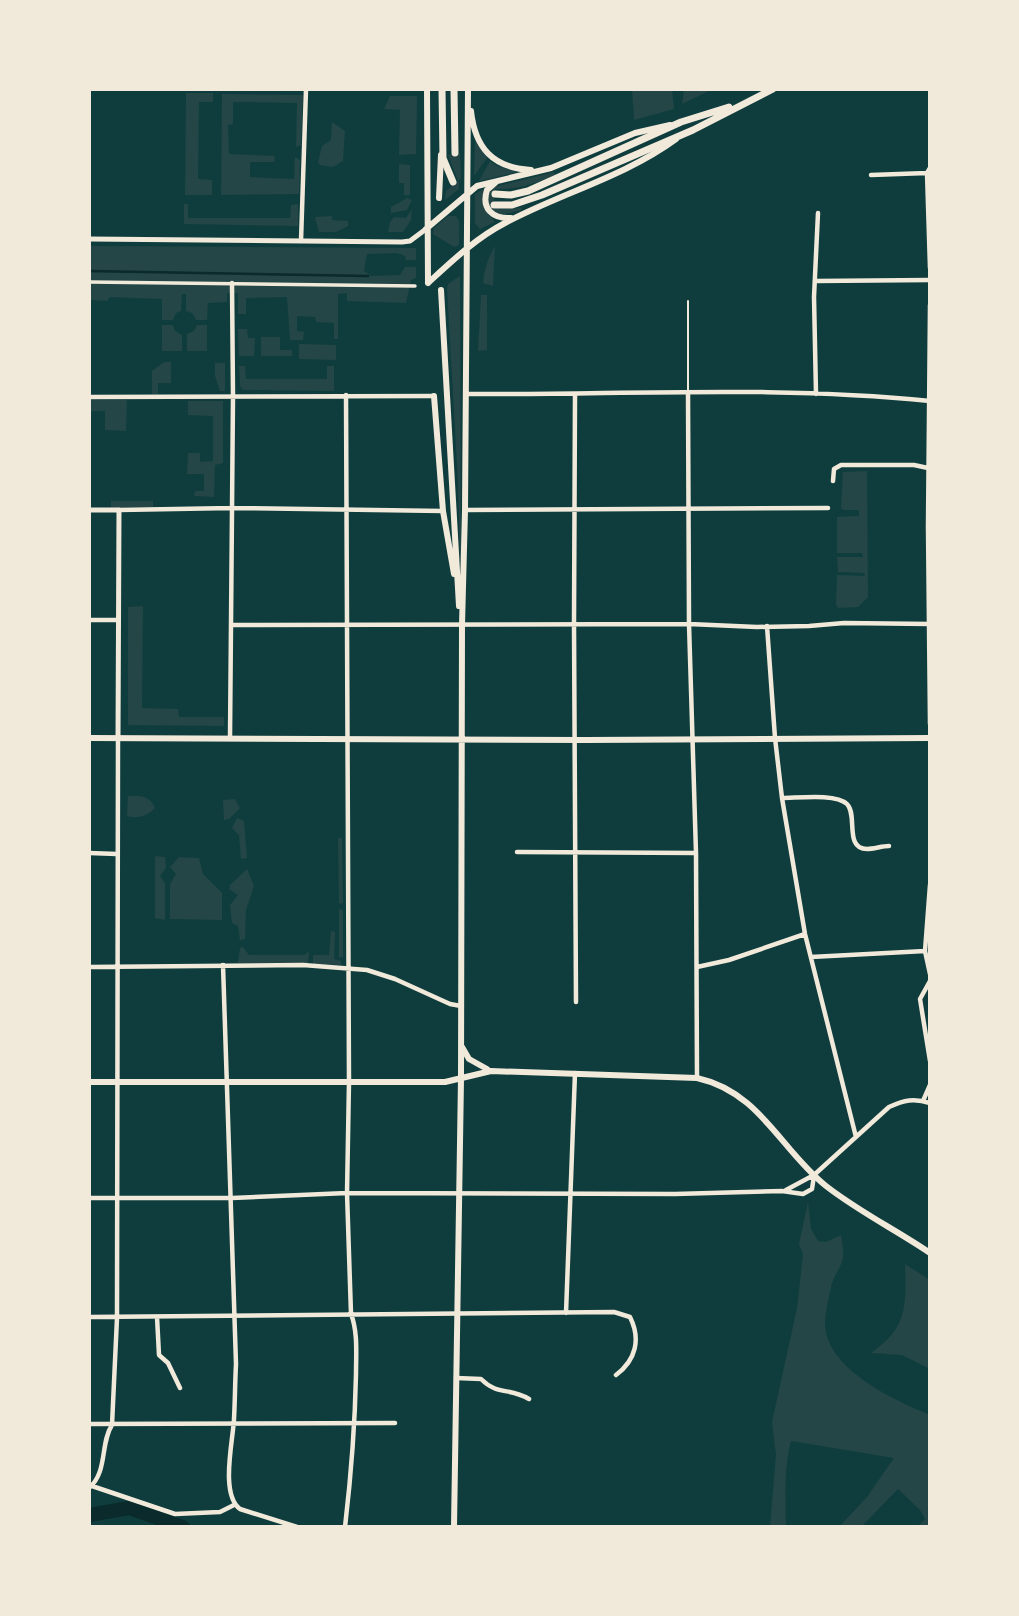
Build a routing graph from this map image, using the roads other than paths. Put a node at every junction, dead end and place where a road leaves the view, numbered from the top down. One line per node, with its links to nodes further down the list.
1 (306, 89): 26 (street)
2 (421, 89): 3 (street)
3 (427, 89): 24 (main road)
4 (442, 89): 11 (main road)
5 (454, 89): 12 (main road)
6 (469, 89): 13 (main road); 18 (main road)
7 (773, 89): 8 (main road)
8 (745, 102): 9 (main road); 10 (main road)
9 (676, 124): 13 (main road); 19 (main road)
10 (681, 136): 21 (main road); 23 (main road)
11 (442, 143): 17 (main road); 20 (main road)
12 (455, 153)
13 (543, 170): 16 (main road)
14 (929, 170): 15 (street); 28 (street)
15 (871, 175)
16 (500, 180): 18 (main road); 23 (main road)
17 (453, 182)
18 (467, 193): 24 (main road); 27 (main road)
19 (495, 194)
20 (439, 198)
21 (494, 205)
22 (818, 213): 30 (street)
23 (516, 217): 27 (main road)
24 (426, 229): 26 (street); 27 (main road)
25 (89, 239): 26 (street)
26 (301, 241)
27 (467, 249): 38 (main road)
28 (930, 268)
29 (930, 279): 30 (street)
30 (816, 281): 39 (street)
31 (89, 282): 32 (street)
32 (232, 283): 33 (street); 42 (street)
33 (415, 286)
34 (441, 289): 58 (main road)
35 (688, 301): 37 (lane)
36 (930, 305): 45 (street)
37 (688, 392): 39 (street); 41 (street); 51 (street)
38 (466, 394): 41 (street); 56 (main road)
39 (816, 394): 45 (street)
40 (346, 395): 42 (street); 43 (street); 55 (street)
41 (575, 395): 50 (street)
42 (233, 396): 44 (street); 49 (street)
43 (434, 396): 57 (main road)
44 (89, 397)
45 (929, 400): 46 (street)
46 (928, 468): 47 (street); 48 (street)
47 (833, 481)
48 (929, 503): 64 (street)
49 (232, 508): 54 (street); 55 (street); 65 (street)
50 (574, 508): 51 (street); 56 (street); 62 (street)
51 (688, 508): 52 (street); 63 (street)
52 (828, 508)
53 (89, 510): 54 (street)
54 (119, 510): 60 (street)
55 (345, 510): 57 (street); 61 (street)
56 (465, 510): 66 (main road)
57 (443, 511): 58 (main road)
58 (458, 594): 66 (main road)
59 (89, 620): 60 (street)
60 (117, 620): 70 (street)
61 (347, 624): 65 (street); 66 (street); 76 (street)
62 (573, 624): 63 (street); 66 (street); 71 (street)
63 (689, 624): 67 (street); 72 (street)
64 (929, 624): 67 (street); 68 (street)
65 (231, 625): 75 (street)
66 (462, 625): 77 (main road)
67 (767, 626): 73 (street)
68 (930, 724)
69 (89, 738): 70 (main road)
70 (118, 738): 75 (main road); 84 (street)
71 (575, 738): 72 (main road); 77 (main road); 81 (street)
72 (691, 738): 73 (main road); 83 (street)
73 (775, 738): 74 (main road); 78 (street)
74 (930, 738)
75 (229, 739): 76 (main road)
76 (347, 739): 77 (main road); 93 (street)
77 (463, 739): 97 (main road)
78 (782, 799): 79 (street); 86 (street)
79 (889, 846)
80 (517, 852): 81 (street)
81 (576, 852): 83 (street); 96 (street)
82 (89, 853): 84 (street)
83 (696, 853): 91 (street)
84 (117, 854): 92 (street)
85 (930, 885): 87 (street)
86 (805, 934): 88 (street); 91 (street)
87 (925, 951): 88 (street); 94 (street)
88 (811, 957): 111 (street)
89 (223, 965): 92 (street); 93 (street); 106 (street)
90 (89, 967): 92 (street)
91 (697, 967): 102 (street)
92 (116, 968): 105 (street)
93 (347, 969): 97 (street); 107 (street)
94 (930, 974)
95 (930, 981): 99 (street)
96 (576, 1003)
97 (461, 1006): 98 (main road)
98 (461, 1045): 100 (main road); 103 (main road)
99 (930, 1061)
100 (491, 1070): 101 (main road); 103 (main road)
101 (575, 1073): 102 (main road); 116 (street)
102 (697, 1078): 112 (main road)
103 (461, 1079): 107 (main road); 115 (main road)
104 (89, 1082): 105 (main road)
105 (118, 1082): 106 (main road); 118 (street)
106 (226, 1082): 107 (main road); 119 (street)
107 (349, 1082): 114 (street)
108 (930, 1085): 109 (street)
109 (923, 1101): 110 (street); 111 (street)
110 (930, 1103)
111 (856, 1137): 112 (street)
112 (814, 1175): 113 (street); 113 (street); 120 (main road)
113 (782, 1191): 116 (street)
114 (347, 1193): 115 (street); 119 (street); 123 (street)
115 (459, 1194): 116 (street); 121 (main road)
116 (571, 1194): 122 (street)
117 (89, 1198): 118 (street)
118 (116, 1198): 119 (street); 127 (street)
119 (232, 1198): 124 (street)
120 (930, 1253)
121 (456, 1312): 122 (street); 123 (street); 129 (main road)
122 (566, 1313): 128 (street)
123 (351, 1314): 124 (street); 135 (street)
124 (234, 1315): 126 (street); 132 (street)
125 (89, 1317): 127 (street)
126 (157, 1317): 127 (street); 130 (street)
127 (117, 1318): 136 (street)
128 (616, 1375)
129 (456, 1378): 131 (street); 141 (main road)
130 (180, 1388)
131 (529, 1399)
132 (234, 1422): 135 (street); 136 (street); 138 (street)
133 (395, 1423): 135 (street)
134 (89, 1424): 136 (street)
135 (355, 1424): 140 (street)
136 (112, 1425): 137 (street)
137 (91, 1487): 138 (street)
138 (234, 1504): 139 (street)
139 (297, 1527)
140 (345, 1527)
141 (454, 1527)

